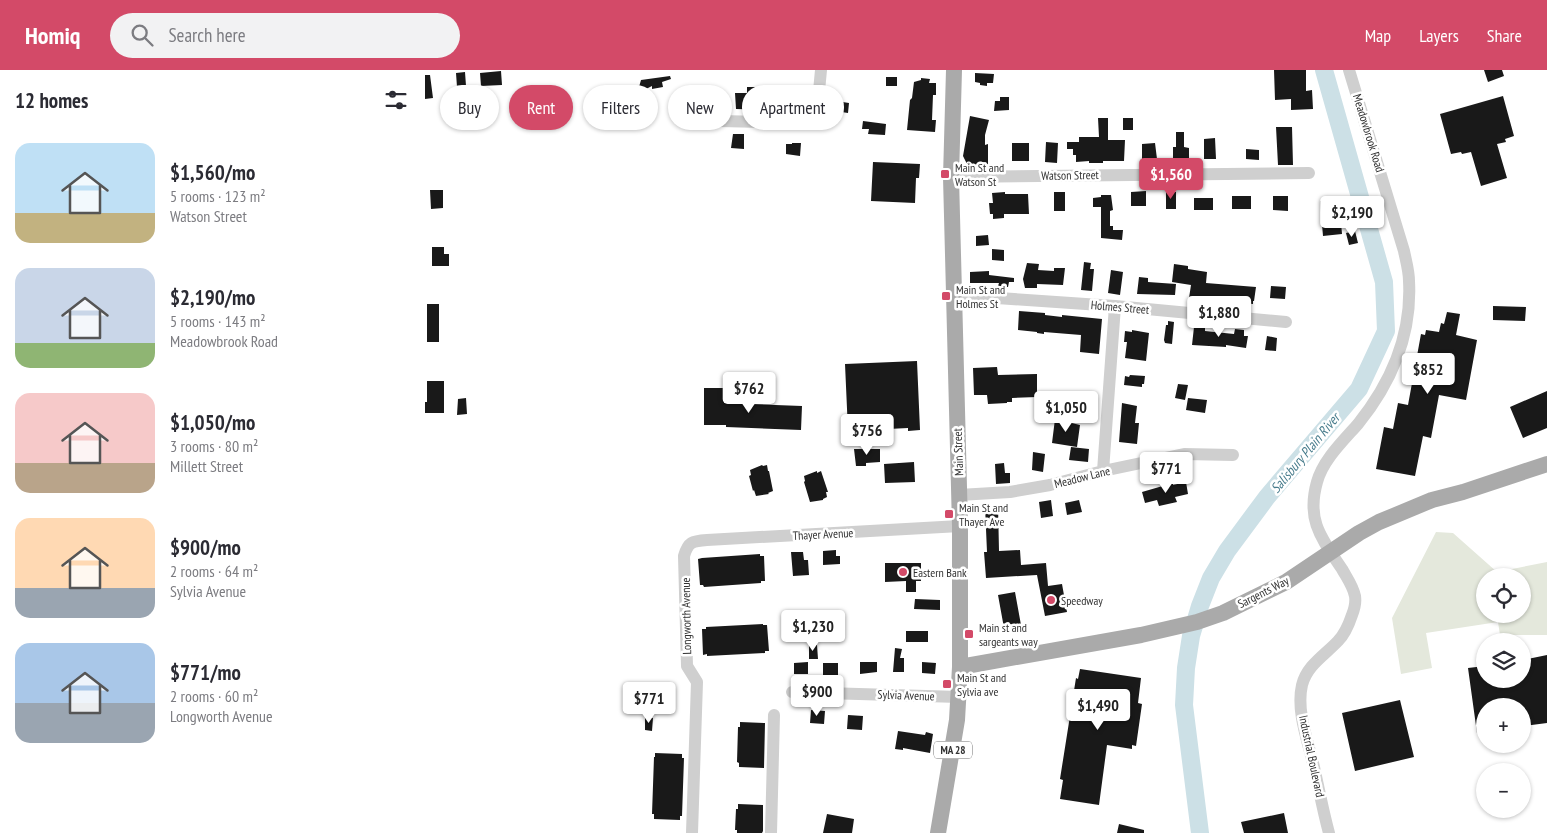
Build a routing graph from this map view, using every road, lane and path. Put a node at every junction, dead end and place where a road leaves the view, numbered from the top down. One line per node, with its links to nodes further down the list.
1 (821, 70): 4 (street)
2 (954, 70): 6 (main road, Main Street / MA 28)
3 (1349, 70): 16 (street, Meadowbrook Road)
4 (732, 121)
5 (1309, 173): 6 (street, Watson Street)
6 (951, 177): 7 (main road, Main Street / MA 28)
7 (954, 295): 8 (street, Holmes Street); 13 (main road, Main Street / MA 28)
8 (1115, 306): 9 (street, Holmes Street); 12 (street)
9 (1286, 322)
10 (1233, 456): 12 (street, Meadow Lane)
11 (1547, 464): 16 (main road, Sargents Way)
12 (1103, 472): 13 (street, Meadow Lane)
13 (959, 495): 14 (main road, Main Street / MA 28)
14 (960, 526): 15 (street, Thayer Avenue); 17 (main road, Main Street / MA 28)
15 (687, 546): 21 (street, Longworth Avenue)
16 (1331, 552): 17 (main road, Sargents Way); 24 (street, Industrial Boulevard)
17 (960, 667): 19 (main road, Main Street / MA 28)
18 (793, 692): 19 (street, Sylvia Avenue)
19 (959, 697): 23 (main road, Main Street / MA 28)
20 (774, 715): 22 (street)
21 (692, 833)
22 (771, 833)
23 (938, 833)
24 (1329, 833)

